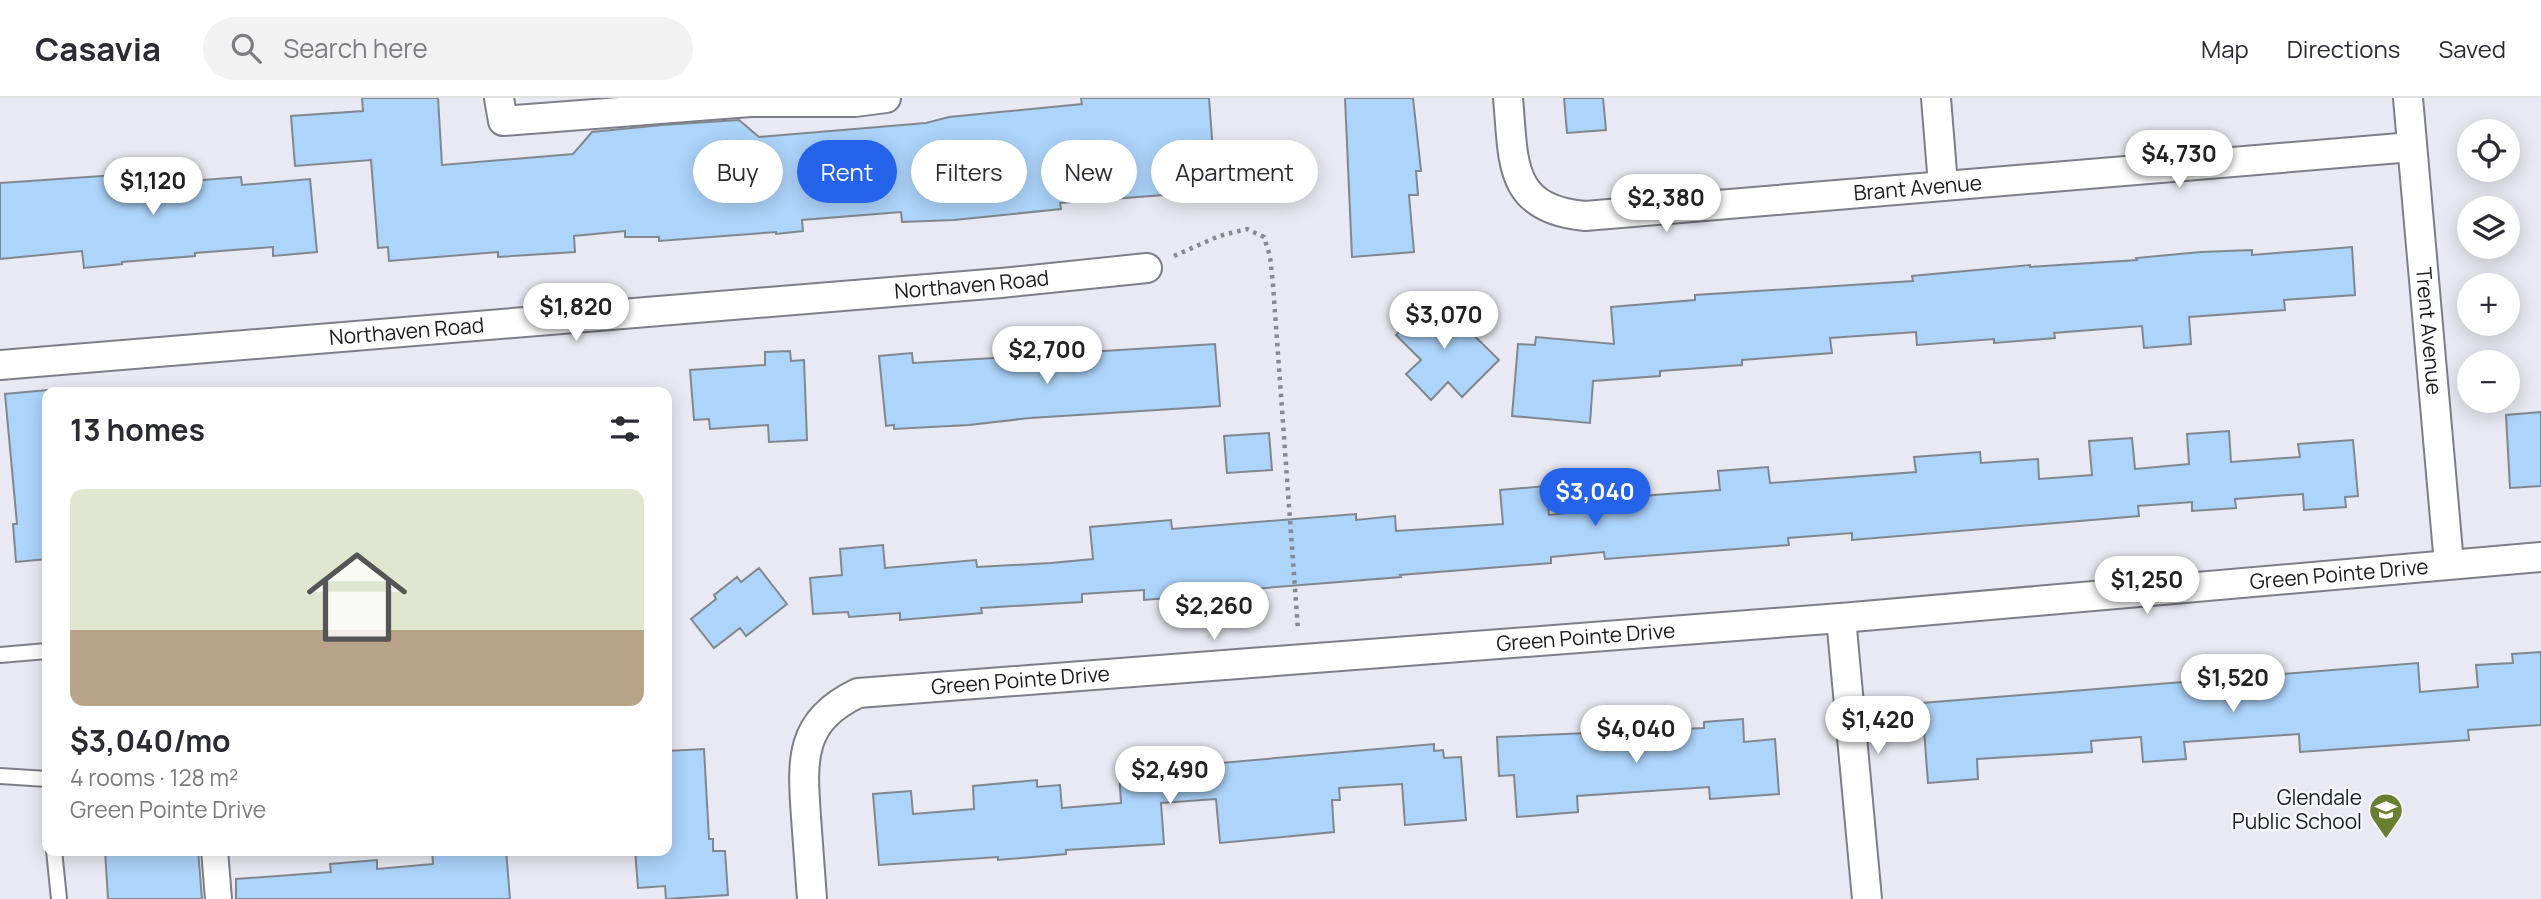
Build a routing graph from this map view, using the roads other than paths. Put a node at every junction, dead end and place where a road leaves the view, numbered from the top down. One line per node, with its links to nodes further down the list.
1 (499, 98): 6 (street)
2 (886, 98): 6 (street)
3 (1508, 98): 8 (street, Brant Avenue)
4 (1936, 98): 8 (street)
5 (2408, 98): 7 (street, Trent Avenue)
6 (716, 101)
7 (2412, 147): 8 (street, Brant Avenue); 12 (street, Trent Avenue)
8 (1943, 185)
9 (1147, 268): 10 (street, Northaven Road)
10 (0, 365)
11 (2541, 557): 12 (street, Green Pointe Drive)
12 (2449, 564): 13 (street, Green Pointe Drive)
13 (1841, 618): 24 (street, Green Pointe Drive); 25 (street)
14 (42, 651): 15 (lane)
15 (0, 655)
16 (0, 776): 17 (lane)
17 (42, 778)
18 (54, 856): 21 (lane)
19 (209, 856): 22 (lane)
20 (220, 856): 23 (lane)
21 (58, 899)
22 (213, 899)
23 (224, 899)
24 (812, 899)
25 (1867, 899)

